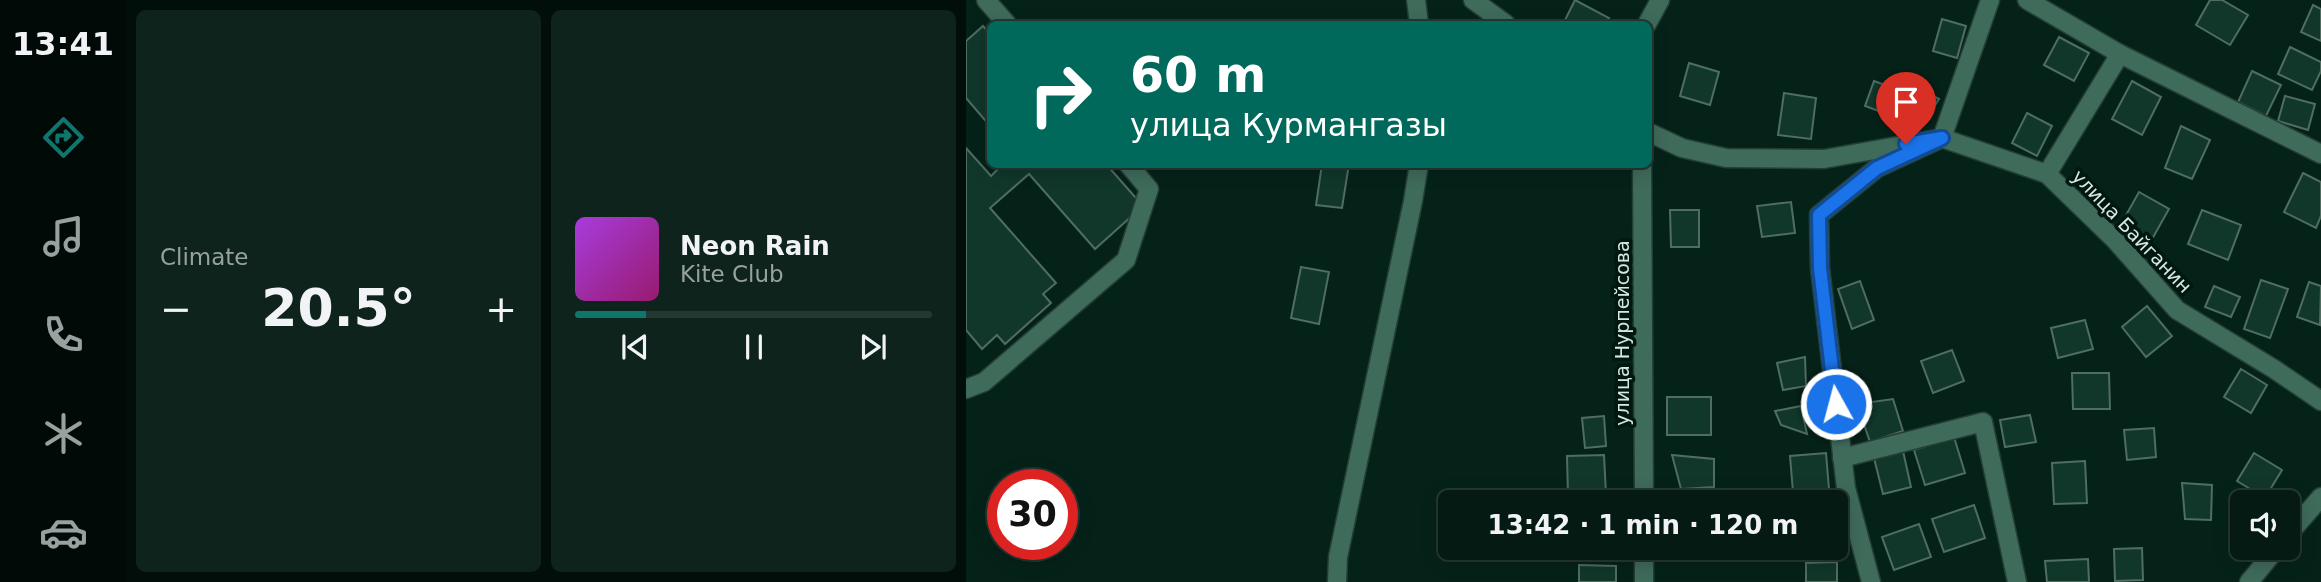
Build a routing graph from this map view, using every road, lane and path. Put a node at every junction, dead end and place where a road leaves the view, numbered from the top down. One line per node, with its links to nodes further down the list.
1 (986, 0): 7 (street)
2 (1416, 0): 8 (street)
3 (1473, 0): 9 (street)
4 (1660, 0): 10 (street)
5 (1990, 0): 13 (street)
6 (2027, 0): 11 (street)
7 (1004, 21)
8 (1419, 21)
9 (1502, 21)
10 (1649, 21)
11 (2120, 54): 14 (street); 18 (street)
12 (1652, 134): 13 (street, улица Байганин)
13 (1942, 138): 18 (street, улица Байганин); 21 (street)
14 (2321, 154)
15 (1131, 168): 19 (street)
16 (1418, 168): 27 (street)
17 (1642, 168): 22 (street, улица Нурпейсова)
18 (2047, 174): 20 (street, улица Байганин)
19 (966, 389)
20 (2321, 401)
21 (1842, 458): 29 (street); 30 (street)
22 (1644, 490)
23 (2321, 497): 24 (street)
24 (2300, 521)
25 (1644, 560): 28 (street)
26 (2267, 560): 31 (street)
27 (1337, 582)
28 (1644, 582)
29 (1871, 582)
30 (2017, 582)
31 (2249, 582)

